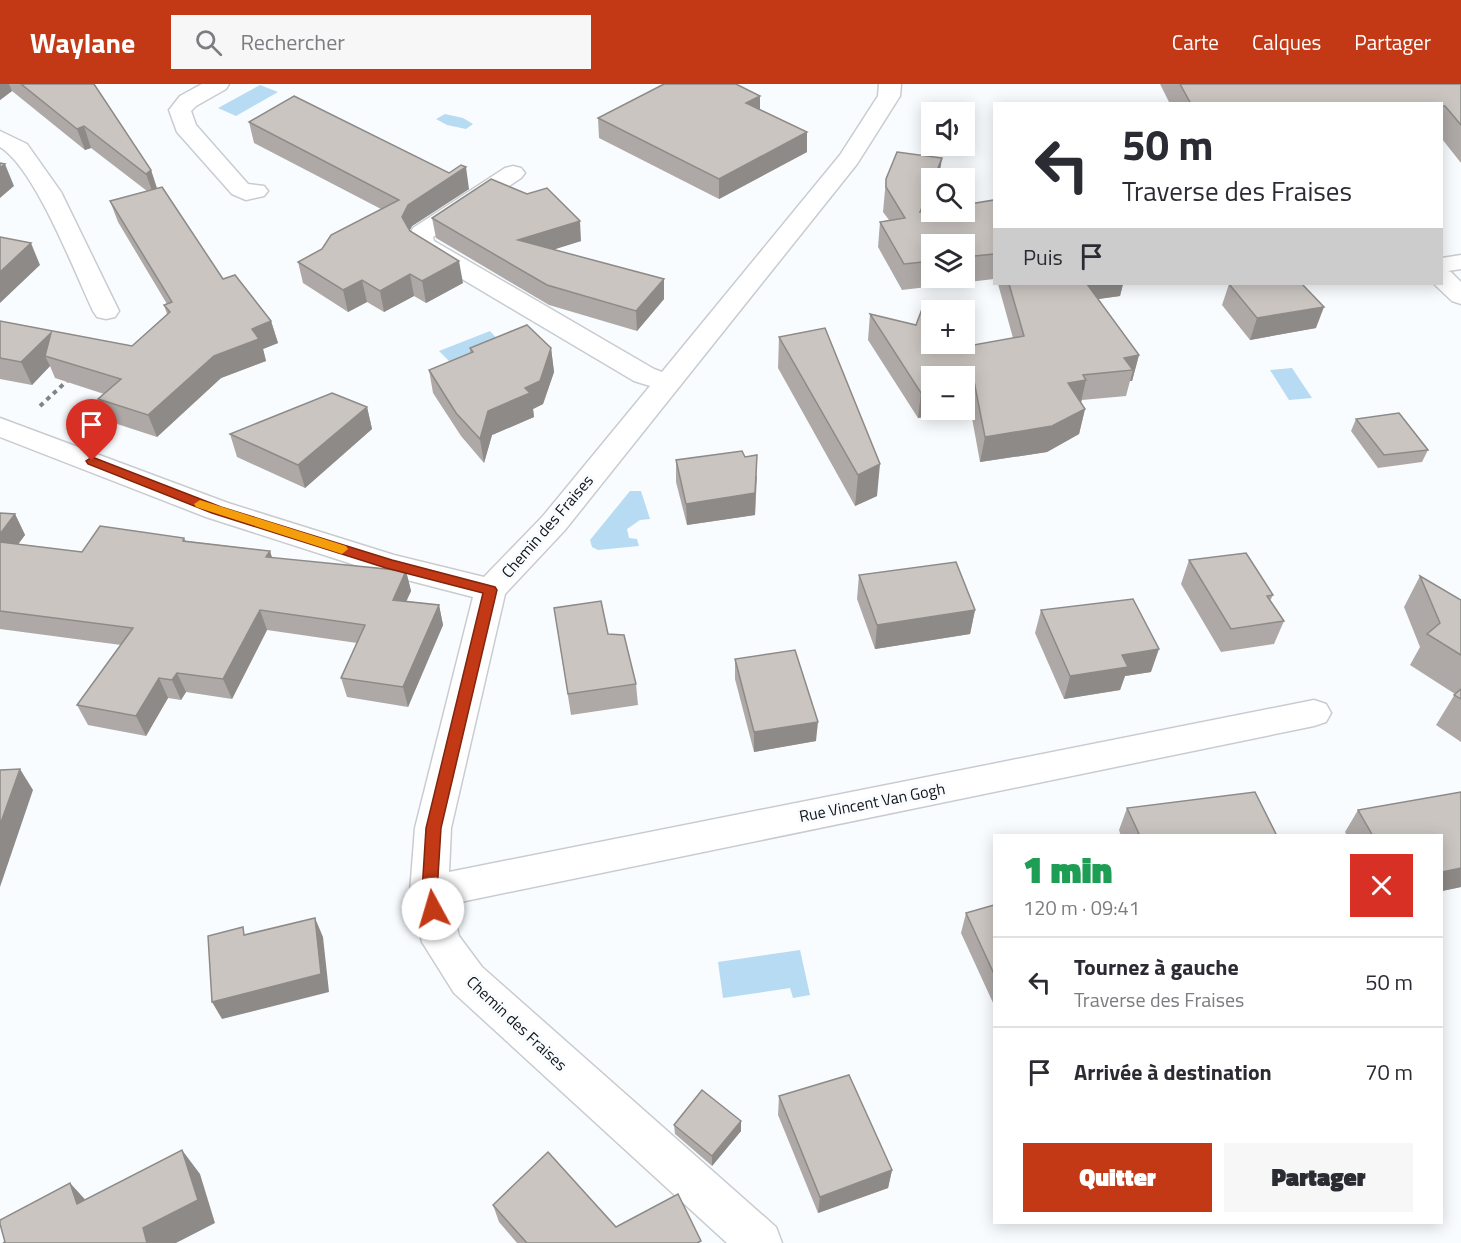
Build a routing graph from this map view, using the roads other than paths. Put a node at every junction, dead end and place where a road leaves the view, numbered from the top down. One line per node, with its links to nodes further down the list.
1 (218, 84): 5 (street)
2 (890, 84): 11 (street, Chemin des Fraises)
3 (0, 138): 10 (street)
4 (513, 173): 11 (street)
5 (256, 191)
6 (1461, 262): 7 (street)
7 (1443, 264)
8 (1443, 278): 9 (street)
9 (1461, 296)
10 (106, 311)
11 (668, 382): 13 (street, Chemin des Fraises)
12 (6, 429): 13 (street)
13 (490, 590): 15 (street, Chemin des Fraises)
14 (1314, 712): 15 (street, Rue Vincent Van Gogh)
15 (429, 892): 16 (street, Chemin des Fraises)
16 (724, 1227): 17 (street, Chemin des Fraises)
17 (760, 1243)

